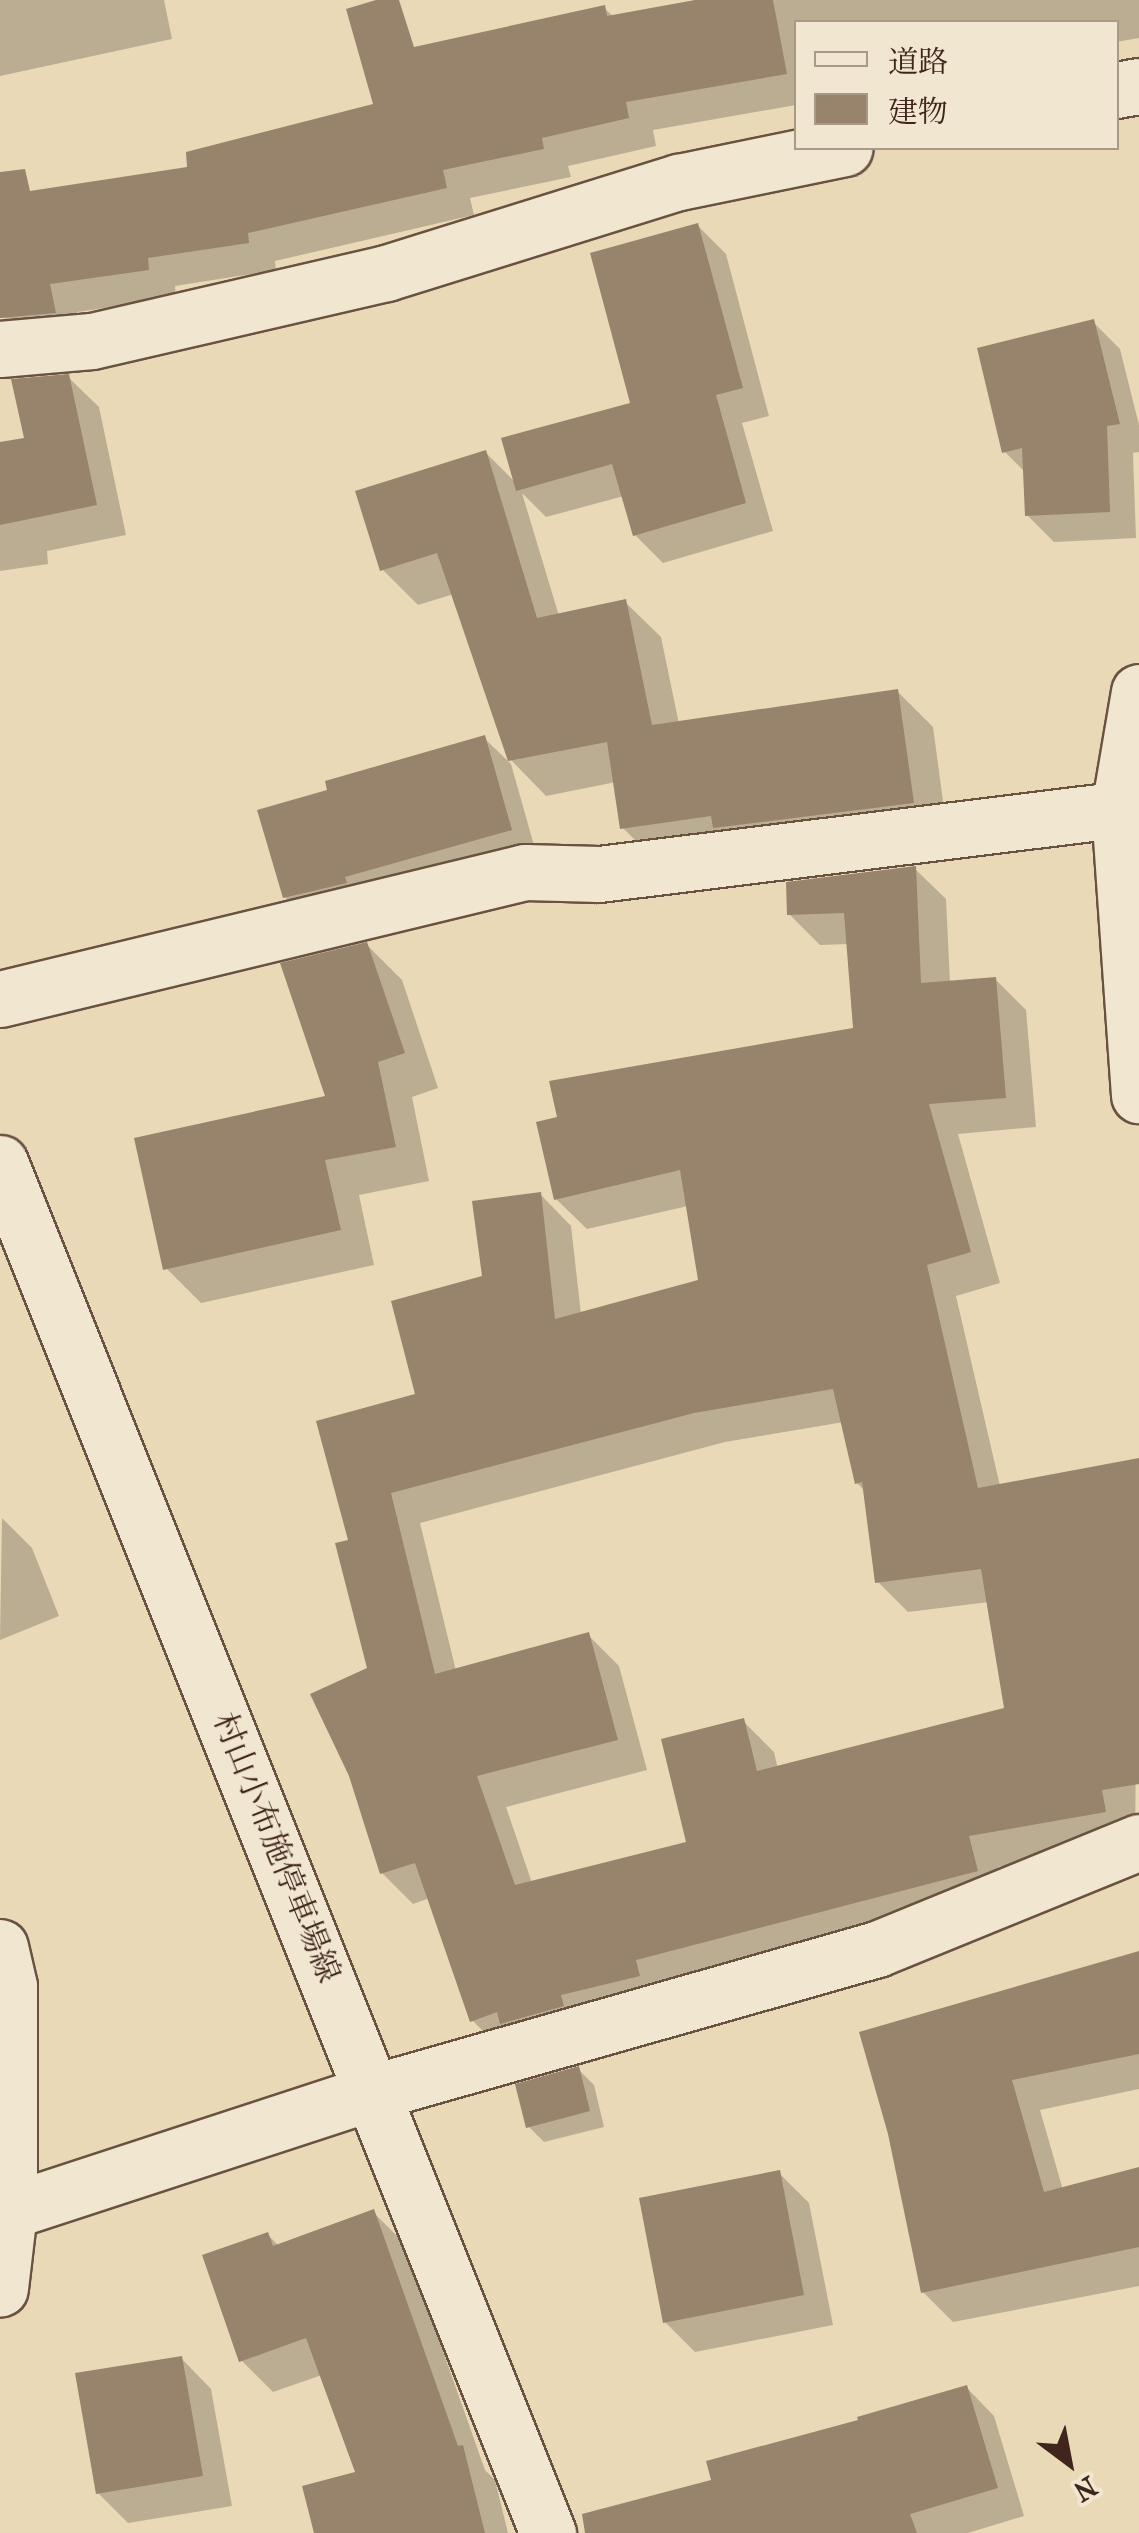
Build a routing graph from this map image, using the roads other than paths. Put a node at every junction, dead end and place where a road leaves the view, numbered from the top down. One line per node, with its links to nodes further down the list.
1 (834, 150): 2 (street)
2 (0, 349)
3 (1139, 692): 4 (street)
4 (1129, 808): 5 (street); 6 (street)
5 (0, 998)
6 (1139, 1095)
7 (0, 1163): 10 (street, 村山小布施停車場線)
8 (1139, 1842): 10 (street)
9 (0, 1947): 11 (street)
10 (374, 2092): 11 (street); 13 (street, 村山小布施停車場線)
11 (4, 2212): 12 (street)
12 (0, 2288)
13 (548, 2533)

